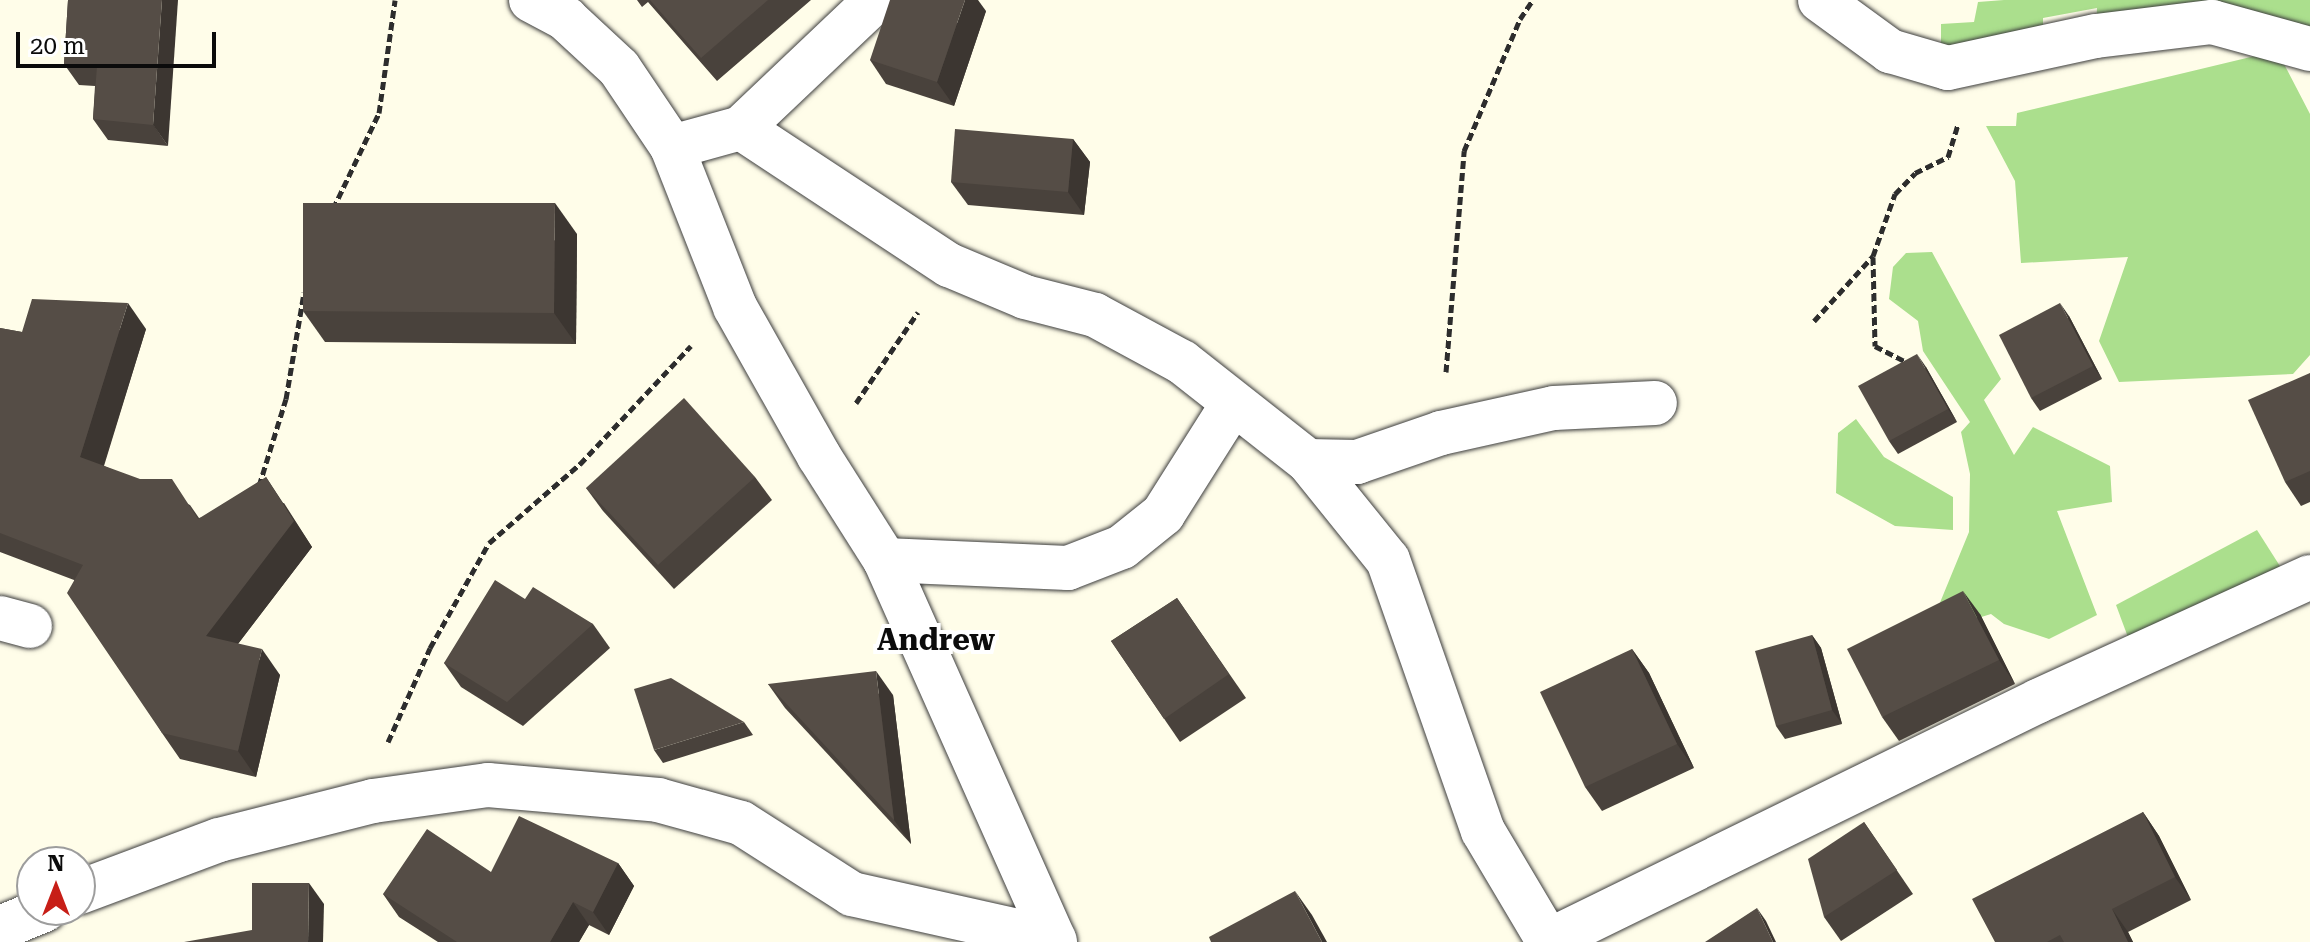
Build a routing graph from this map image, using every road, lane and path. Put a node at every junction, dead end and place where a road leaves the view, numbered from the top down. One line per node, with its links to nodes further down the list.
1 (395, 0): 10 (path)
2 (531, 0): 9 (street)
3 (876, 0): 8 (street)
4 (1533, 0): 19 (path)
5 (1820, 0): 7 (street)
6 (2310, 49): 7 (street)
7 (1948, 68): 11 (path)
8 (741, 128): 9 (street); 12 (street)
9 (672, 147): 14 (street)
10 (331, 212)
11 (1873, 256): 15 (path); 16 (path)
12 (949, 265): 18 (street); 20 (path)
13 (306, 283): 22 (path)
14 (735, 307): 20 (street); 25 (path)
15 (1814, 321)
16 (1906, 362)
17 (1655, 403): 19 (street)
18 (1232, 405): 21 (street); 23 (street)
19 (1441, 433): 21 (street)
20 (819, 456): 23 (street)
21 (1308, 461): 28 (street)
22 (253, 502)
23 (885, 560): 27 (street)
24 (2310, 577): 28 (street)
25 (373, 801): 26 (street); 27 (street)
26 (96, 885)
27 (1055, 940)
28 (1548, 942)

